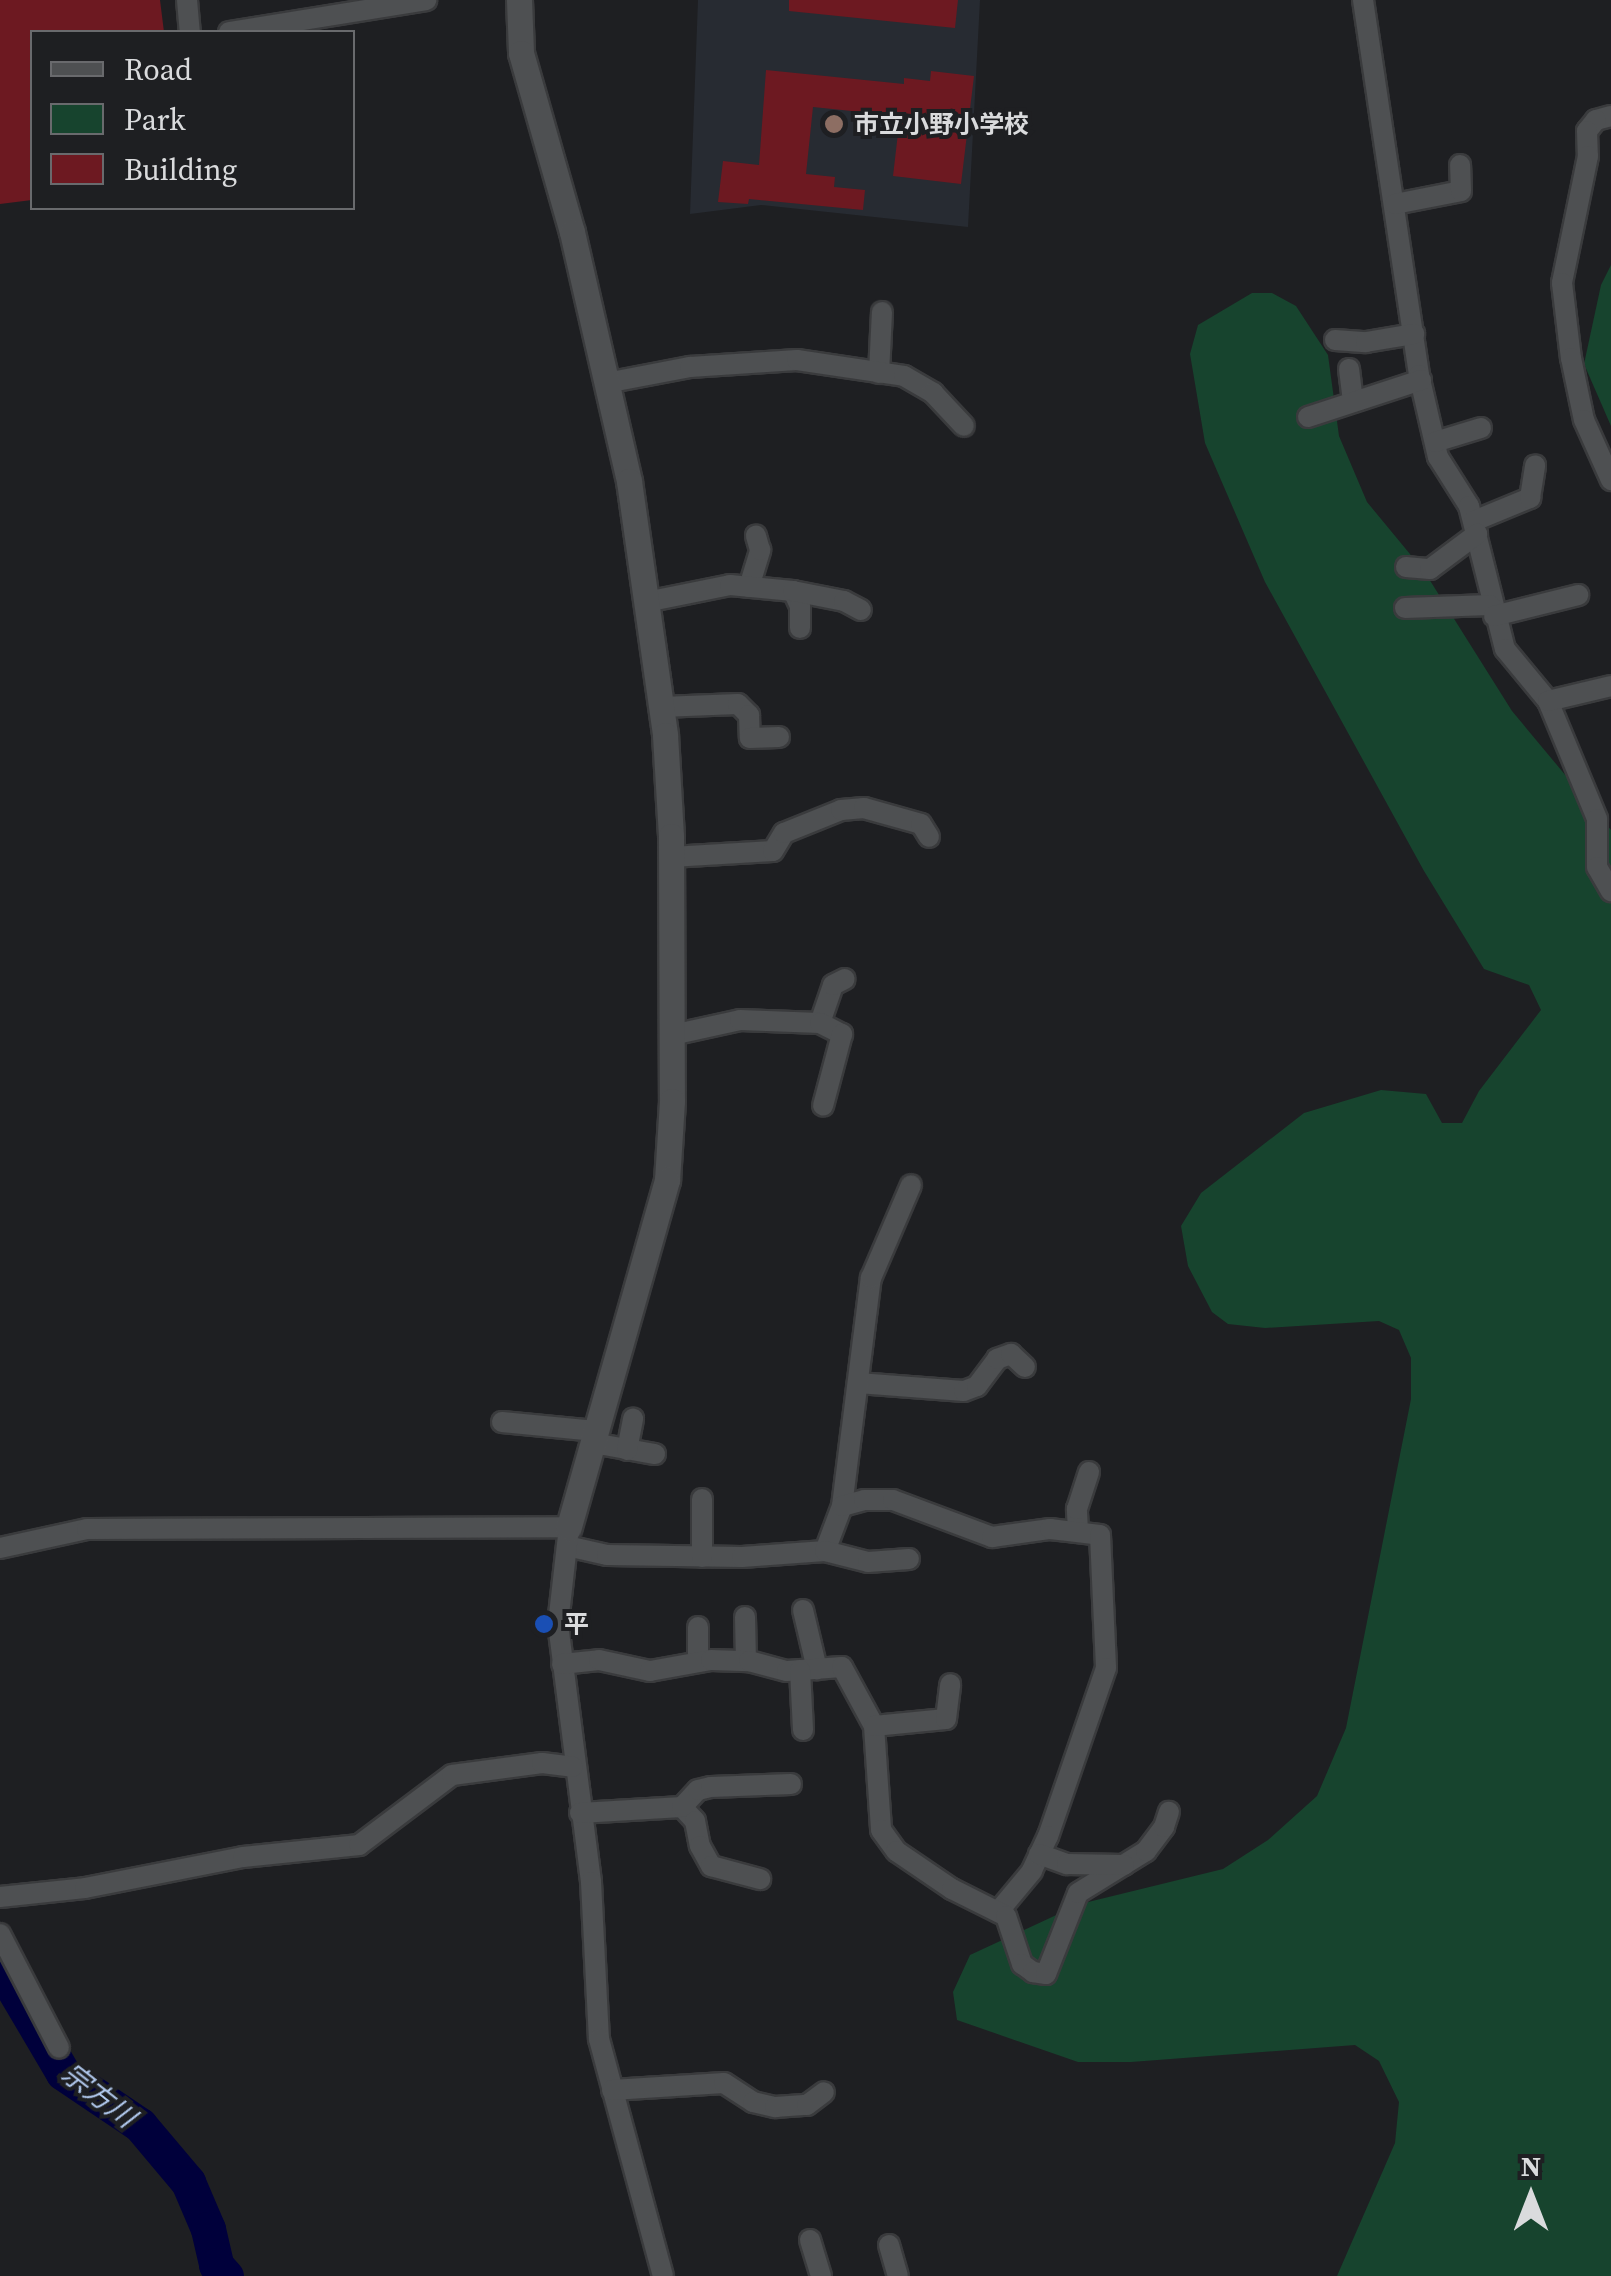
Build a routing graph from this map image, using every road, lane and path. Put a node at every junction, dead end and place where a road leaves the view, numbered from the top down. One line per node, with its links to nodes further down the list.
1 (187, 0): 5 (street)
2 (426, 0): 6 (street)
3 (519, 0): 16 (street)
4 (1364, 0): 9 (street)
5 (190, 30)
6 (242, 30)
7 (1611, 116): 23 (street)
8 (1460, 165): 9 (street)
9 (1395, 204): 11 (street)
10 (882, 312): 14 (street)
11 (1414, 334): 12 (street); 15 (street)
12 (1335, 340)
13 (1349, 369): 17 (street)
14 (879, 372): 16 (street); 19 (street)
15 (1421, 380): 17 (street); 21 (street)
16 (606, 383): 30 (street)
17 (1353, 402): 18 (street)
18 (1308, 417)
19 (964, 426)
20 (1480, 428): 21 (street)
21 (1435, 442): 24 (street)
22 (1535, 465): 24 (street)
23 (1611, 480)
24 (1475, 528): 26 (street); 33 (street)
25 (756, 536): 27 (street)
26 (1406, 567)
27 (749, 587): 28 (street); 30 (street)
28 (794, 591): 32 (street); 34 (street)
29 (1578, 595): 33 (street)
30 (646, 602): 37 (street)
31 (1405, 608): 33 (street)
32 (861, 610)
33 (1492, 610): 36 (street)
34 (800, 628)
35 (1611, 686): 36 (street)
36 (1548, 701): 41 (street)
37 (662, 707): 38 (street); 40 (street)
38 (780, 737)
39 (929, 837): 40 (street)
40 (671, 857): 44 (street)
41 (1611, 891)
42 (846, 979): 43 (street)
43 (820, 1023): 44 (street); 45 (street)
44 (672, 1035): 51 (street)
45 (823, 1106)
46 (910, 1185): 48 (street)
47 (1024, 1367): 48 (street)
48 (858, 1383): 56 (street)
49 (633, 1420): 52 (street)
50 (502, 1422): 51 (street)
51 (594, 1437): 52 (street); 58 (street)
52 (627, 1450): 53 (street)
53 (656, 1454)
54 (1089, 1472): 57 (street)
55 (702, 1499): 61 (street)
56 (842, 1506): 57 (street); 60 (street)
57 (1078, 1531): 78 (street)
58 (568, 1537): 59 (street); 61 (street); 68 (street)
59 (0, 1548)
60 (825, 1551): 61 (street); 62 (street)
61 (702, 1556)
62 (909, 1559)
63 (804, 1610): 69 (street)
64 (745, 1617): 66 (street)
65 (698, 1626): 67 (street)
66 (746, 1661): 67 (street); 69 (street)
67 (698, 1662): 68 (street)
68 (562, 1664): 73 (street)
69 (808, 1670): 71 (street); 72 (street)
70 (950, 1684): 71 (street)
71 (874, 1726): 82 (street)
72 (803, 1730)
73 (574, 1768): 77 (street); 81 (street)
74 (791, 1784): 75 (street)
75 (682, 1808): 77 (street); 80 (street)
76 (1169, 1812): 79 (street)
77 (580, 1813): 85 (street)
78 (1039, 1854): 79 (street); 82 (street)
79 (1124, 1864): 82 (street)
80 (760, 1879)
81 (0, 1897)
82 (998, 1912)
83 (0, 1934): 84 (street)
84 (59, 2048)
85 (612, 2090): 86 (street); 89 (street)
86 (824, 2092)
87 (810, 2240): 90 (street)
88 (889, 2245): 91 (street)
89 (663, 2276)
90 (821, 2276)
91 (898, 2276)

